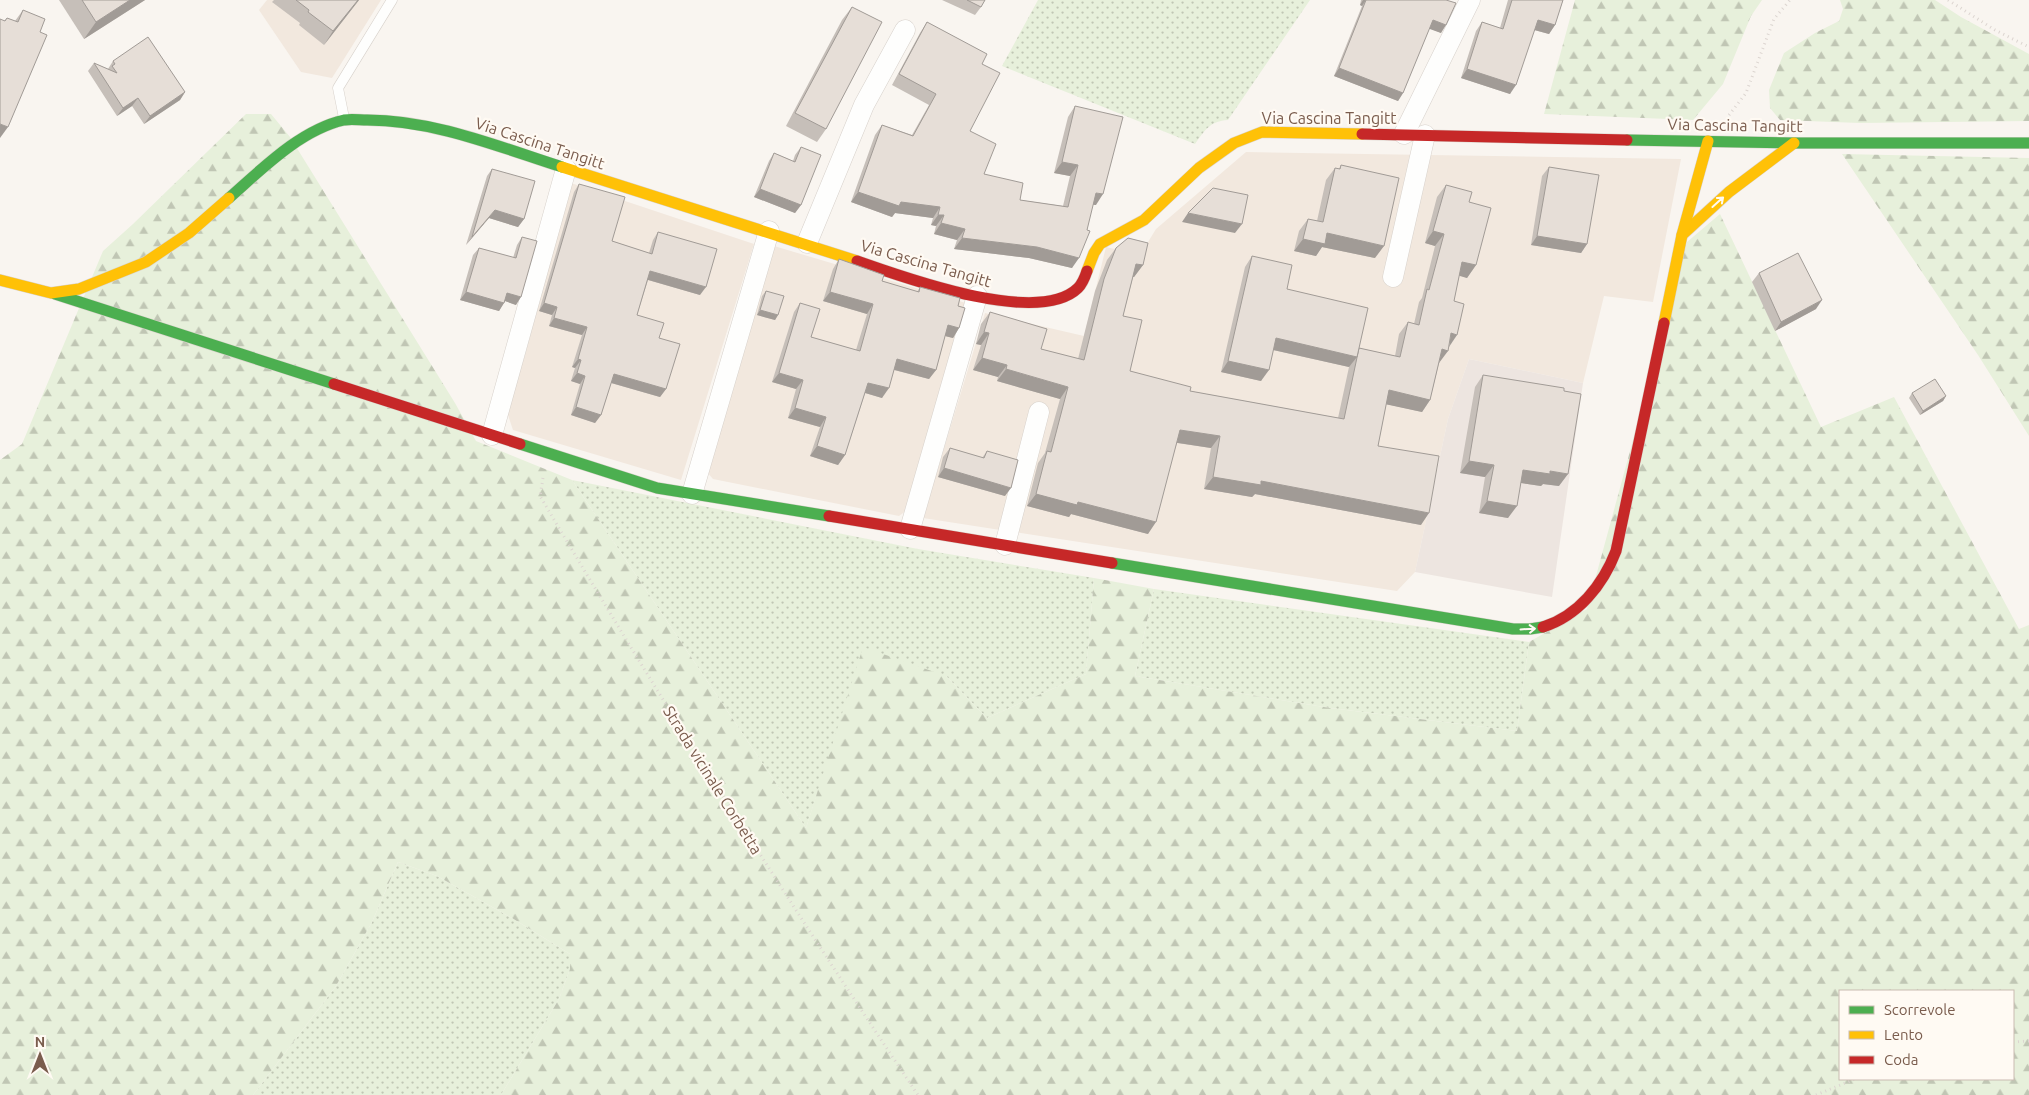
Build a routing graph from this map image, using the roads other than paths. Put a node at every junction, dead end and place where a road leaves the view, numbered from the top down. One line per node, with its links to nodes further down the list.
1 (392, 0): 4 (lane)
2 (1470, 0): 5 (street)
3 (905, 30): 13 (street)
4 (345, 120): 10 (street, Via Cascina Tangitt); 16 (street, Via Cascina Tangitt)
5 (1404, 134): 6 (street, Via Cascina Tangitt); 17 (street, Via Cascina Tangitt)
6 (1425, 134): 7 (street, Via Cascina Tangitt); 14 (street)
7 (1708, 140): 8 (street, Via Cascina Tangitt); 12 (street)
8 (1794, 143): 9 (street, Via Cascina Tangitt); 12 (street, one-way to 8)
9 (2029, 143)
10 (566, 169): 11 (street, Via Cascina Tangitt); 19 (street)
11 (768, 231): 13 (street, Via Cascina Tangitt); 20 (street)
12 (1682, 235): 21 (street)
13 (807, 243): 17 (street, Via Cascina Tangitt)
14 (1393, 277)
15 (0, 280): 16 (street, Via Cascina Tangitt)
16 (52, 293): 19 (street)
17 (977, 296): 22 (street)
18 (1039, 412): 23 (street)
19 (492, 435): 20 (street)
20 (692, 494): 22 (street)
21 (1620, 527): 24 (street); 26 (street, one-way to 21)
22 (910, 529): 23 (street)
23 (1005, 545): 26 (street)
24 (1592, 573)
25 (1527, 618): 26 (street)
26 (1480, 624)

